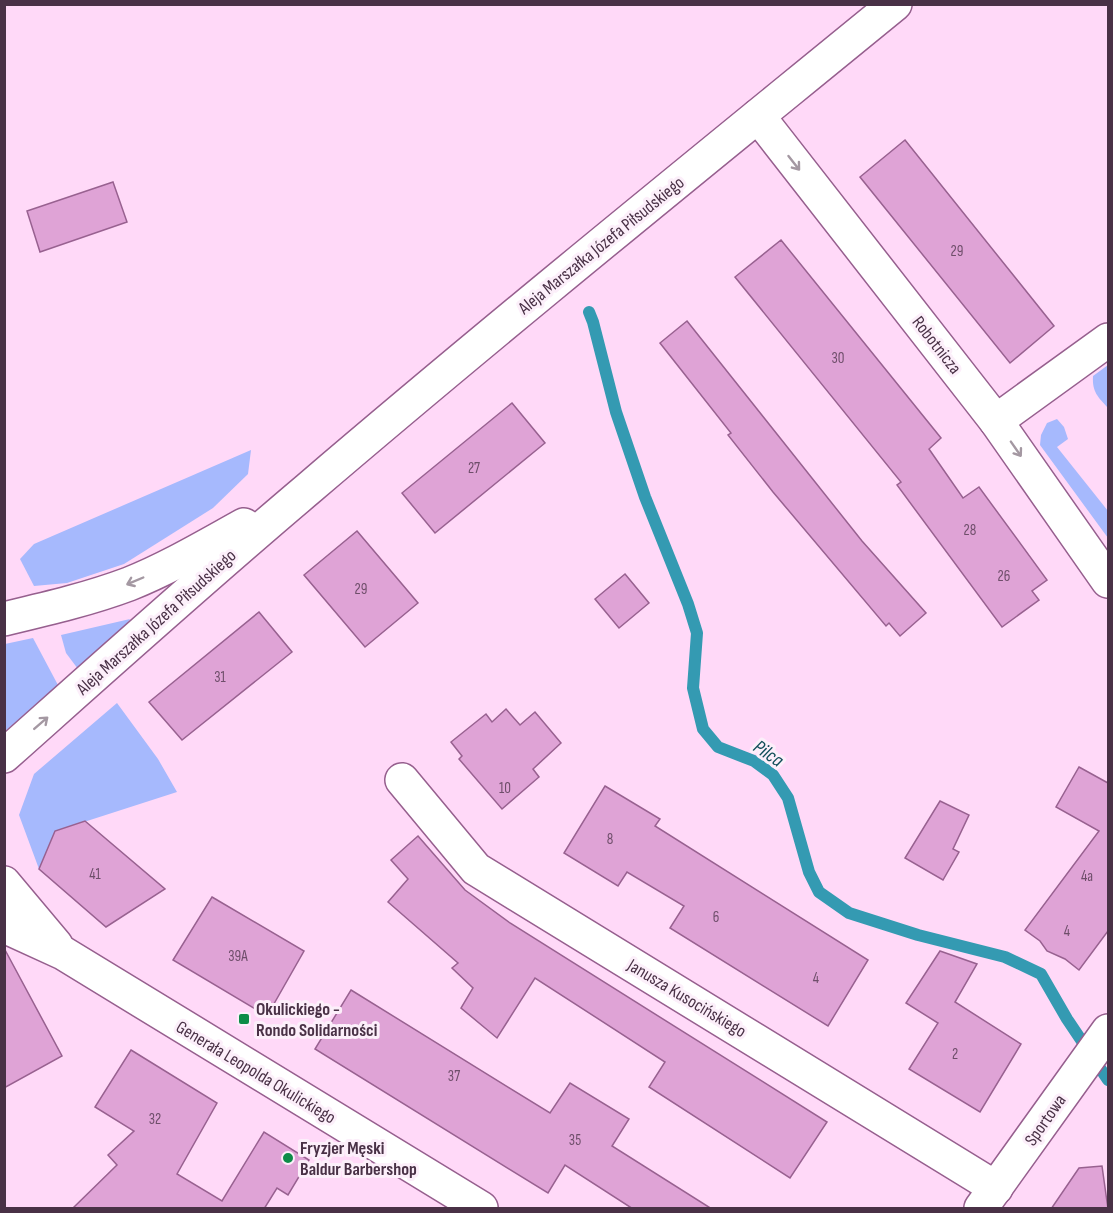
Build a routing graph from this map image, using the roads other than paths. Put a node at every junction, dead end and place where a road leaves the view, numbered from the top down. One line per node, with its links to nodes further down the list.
1 (895, 4): 2 (main road, Aleja Marszałka Józefa Piłsudskiego)
2 (758, 116): 4 (main road, Robotnicza, one-way to 4); 5 (main road, Aleja Marszałka Józefa Piłsudskiego)
3 (1108, 340): 4 (main road)
4 (996, 421): 6 (main road, Robotnicza, one-way to 6)
5 (308, 488): 7 (main road, Aleja Marszałka Józefa Piłsudskiego, one-way to 7); 8 (main road, Aleja Marszałka Józefa Piłsudskiego, one-way to 5)
6 (1108, 581)
7 (13, 615)
8 (4, 756)
9 (402, 780): 14 (main road, Janusza Kusocińskiego)
10 (4, 883): 12 (main road, Generała Leopolda Okulickiego)
11 (4, 926): 12 (main road, Generała Leopolda Okulickiego)
12 (63, 953): 15 (main road, Generała Leopolda Okulickiego)
13 (1108, 1031): 14 (main road, Sportowa)
14 (989, 1198)
15 (481, 1209)

